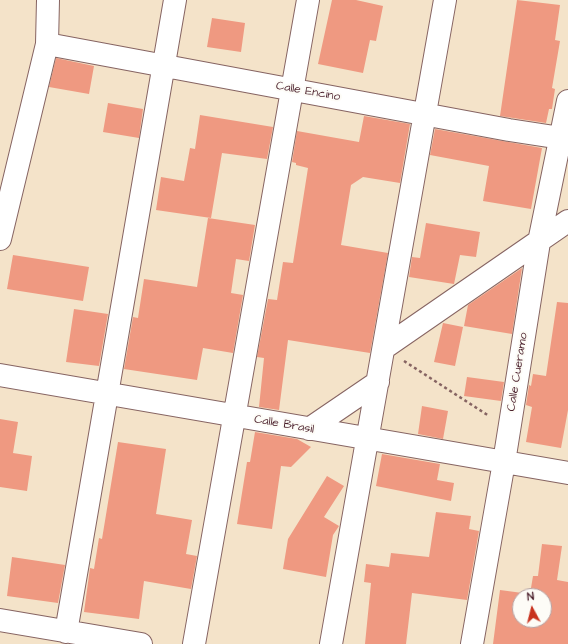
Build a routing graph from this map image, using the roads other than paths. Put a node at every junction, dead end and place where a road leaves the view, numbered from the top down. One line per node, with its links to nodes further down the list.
1 (48, 0): 5 (street)
2 (175, 0): 6 (street)
3 (308, 0): 7 (street)
4 (445, 0): 9 (street)
5 (47, 44): 6 (street, Calle Encino); 12 (street)
6 (163, 65): 7 (street, Calle Encino); 17 (street)
7 (292, 89): 9 (street, Calle Encino); 18 (street)
8 (568, 100): 10 (street, Calle Cueramo)
9 (425, 113): 10 (street, Calle Encino); 14 (street)
10 (565, 141): 13 (street, Calle Cueramo)
11 (568, 221): 13 (street)
12 (0, 239)
13 (539, 242): 14 (street); 21 (street, Calle Cueramo)
14 (384, 348): 16 (street)
15 (0, 376): 17 (street, Calle Brasil)
16 (378, 382): 19 (street); 20 (street)
17 (106, 395): 18 (street, Calle Brasil); 24 (street)
18 (234, 416): 19 (street, Calle Brasil); 26 (street)
19 (309, 429): 20 (street, Calle Brasil)
20 (368, 439): 21 (street, Calle Brasil); 27 (street)
21 (504, 462): 22 (street, Calle Brasil); 28 (street, Calle Cueramo)
22 (568, 473)
23 (0, 620): 24 (street)
24 (66, 632): 25 (street)
25 (141, 644)
26 (194, 644)
27 (331, 644)
28 (472, 644)

